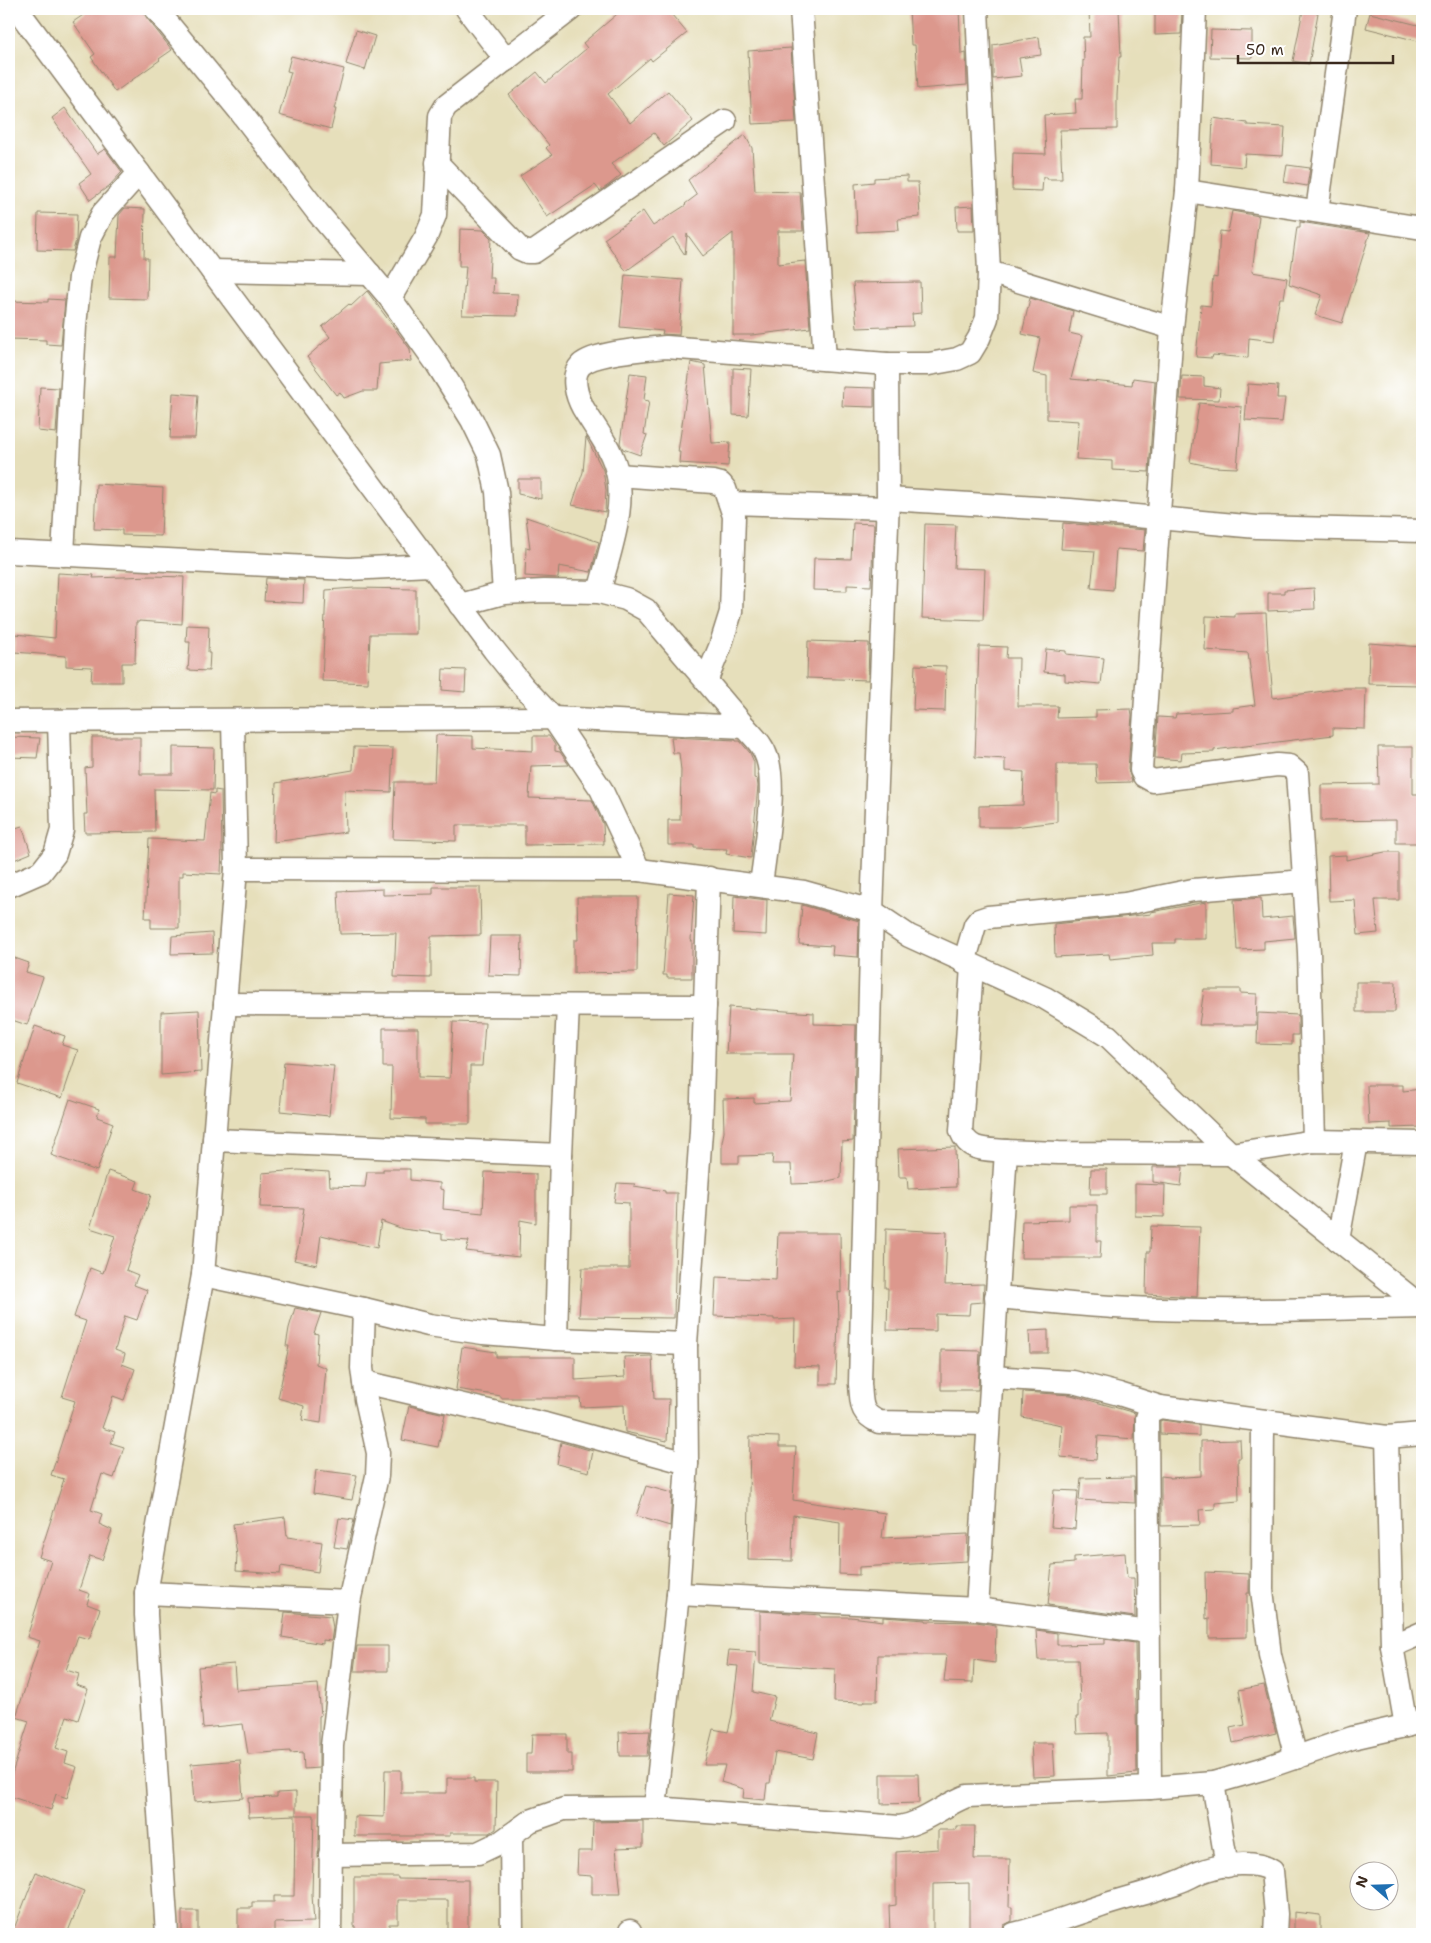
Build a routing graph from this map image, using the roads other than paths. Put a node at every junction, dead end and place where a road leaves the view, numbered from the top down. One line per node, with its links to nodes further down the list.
1 (16, 9): 12 (street)
2 (156, 9): 18 (street)
3 (467, 9): 9 (street)
4 (571, 9): 9 (street)
5 (801, 9): 21 (street)
6 (977, 9): 17 (street)
7 (1195, 9): 13 (street)
8 (1345, 9): 14 (street)
9 (506, 60): 11 (street)
10 (725, 120): 11 (street)
11 (437, 163): 19 (street)
12 (139, 173): 16 (street); 29 (street)
13 (1187, 191): 14 (street); 20 (street)
14 (1317, 211): 15 (street)
15 (1422, 228)
16 (212, 271): 18 (street); 30 (street)
17 (989, 272): 20 (street); 22 (street)
18 (370, 274): 19 (street)
19 (390, 298): 32 (street)
20 (1172, 328): 26 (street)
21 (825, 359): 22 (street); 23 (street)
22 (887, 364): 25 (street)
23 (618, 475): 24 (street); 31 (street)
24 (730, 503): 25 (street); 34 (street)
25 (888, 504): 26 (street); 46 (street)
26 (1158, 518): 27 (street); 43 (street)
27 (1422, 531)
28 (9, 552): 29 (street)
29 (64, 555): 30 (street)
30 (430, 565): 33 (street)
31 (599, 592): 32 (street); 34 (street)
32 (504, 593): 33 (street)
33 (460, 605): 35 (street)
34 (706, 681): 39 (street)
35 (553, 718): 36 (street); 39 (street); 41 (street)
36 (233, 720): 38 (street); 40 (street)
37 (9, 721): 38 (street)
38 (59, 721): 45 (street)
39 (745, 727): 44 (street)
40 (236, 869): 41 (street); 48 (street)
41 (638, 870): 42 (street)
42 (710, 878): 44 (street); 50 (street)
43 (1304, 881): 47 (street); 52 (street)
44 (761, 885): 46 (street)
45 (9, 886)
46 (872, 911): 47 (street); 69 (street)
47 (968, 964): 55 (street); 57 (street)
48 (225, 1004): 49 (street); 51 (street)
49 (568, 1006): 50 (street); 56 (street)
50 (705, 1006): 64 (street)
51 (214, 1140): 56 (street); 59 (street)
52 (1314, 1141): 53 (street); 57 (street)
53 (1356, 1142): 54 (street); 58 (street)
54 (1422, 1143)
55 (1006, 1151): 57 (street); 60 (street)
56 (561, 1154): 63 (street)
57 (1230, 1154): 58 (street)
58 (1338, 1240): 61 (street)
59 (203, 1275): 62 (street); 73 (street)
60 (996, 1297): 61 (street); 65 (street)
61 (1422, 1307)
62 (364, 1309): 63 (street); 66 (street)
63 (556, 1338): 64 (street)
64 (686, 1344): 72 (street)
65 (991, 1377): 67 (street); 69 (street)
66 (364, 1382): 72 (street); 75 (street)
67 (1160, 1407): 68 (street); 77 (street)
68 (1264, 1421): 71 (street); 81 (street)
69 (988, 1424): 76 (street)
70 (1422, 1434): 71 (street)
71 (1387, 1437): 79 (street)
72 (687, 1463): 74 (street)
73 (146, 1593): 75 (street); 89 (street)
74 (678, 1594): 76 (street); 84 (street)
75 (349, 1602): 86 (street)
76 (977, 1609): 77 (street)
77 (1149, 1632): 83 (street)
78 (1422, 1633): 79 (street)
79 (1392, 1646): 80 (street)
80 (1414, 1724): 81 (street)
81 (1296, 1758): 82 (street)
82 (1213, 1783): 83 (street); 87 (street)
83 (1150, 1788): 84 (street)
84 (655, 1808): 85 (street)
85 (511, 1835): 86 (street); 91 (street)
86 (330, 1855): 90 (street)
87 (1227, 1866): 88 (street); 93 (street)
88 (1042, 1931): 92 (street)
89 (167, 1934)
90 (330, 1934)
91 (512, 1934)
92 (1014, 1934)
93 (1275, 1934)

